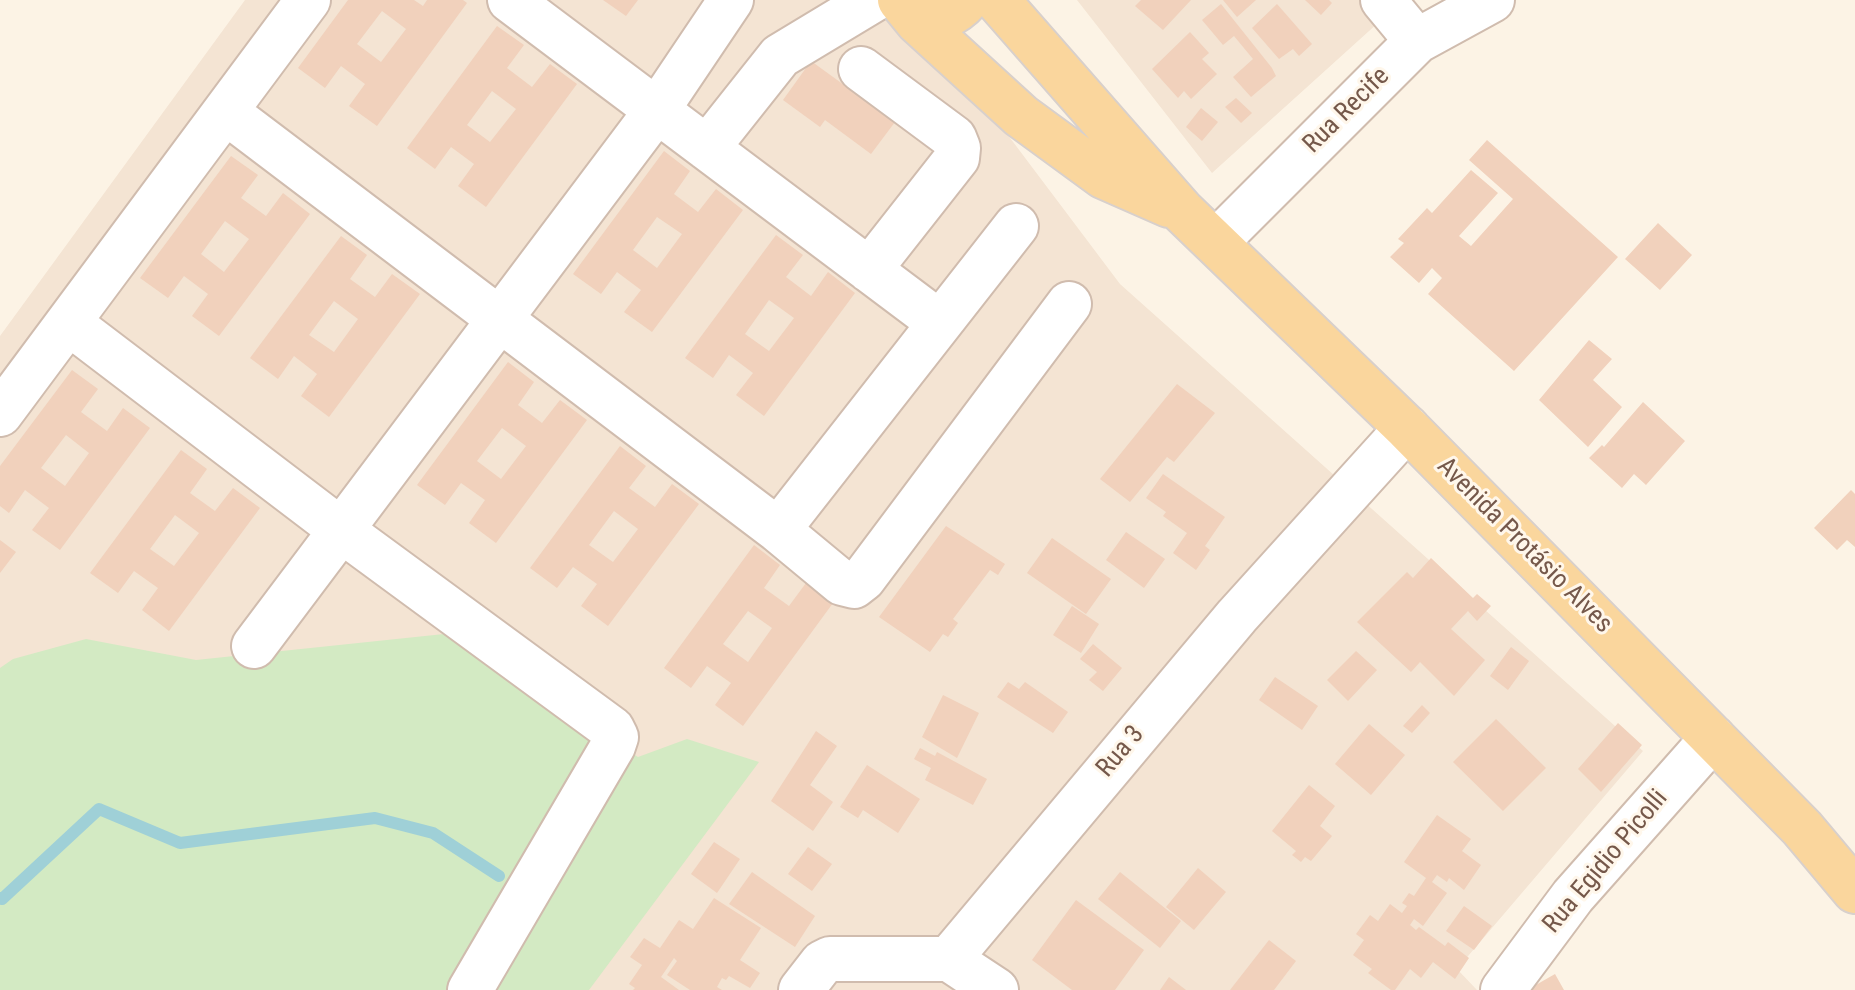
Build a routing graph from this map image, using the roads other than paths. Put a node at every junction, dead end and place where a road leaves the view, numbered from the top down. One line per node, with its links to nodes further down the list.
1 (308, 0): 13 (street)
2 (510, 0): 12 (street)
3 (731, 0): 12 (street)
4 (967, 0): 9 (main road)
5 (997, 0): 15 (main road, Avenida Protásio Alves)
6 (1383, 0): 10 (street)
7 (1492, 0): 10 (street, Rua Recife)
8 (855, 4): 14 (street)
9 (909, 11): 15 (main road, Avenida Protásio Alves)
10 (1417, 41): 17 (street, Rua Recife)
11 (861, 69): 18 (street)
12 (657, 110): 14 (street); 20 (street)
13 (226, 112): 20 (street); 21 (street)
14 (707, 148): 18 (street)
15 (1182, 211): 17 (main road, Avenida Protásio Alves)
16 (1016, 226): 22 (street)
17 (1216, 242): 24 (main road, Avenida Protásio Alves)
18 (869, 270): 22 (street)
19 (1069, 304): 26 (street)
20 (498, 319): 25 (street); 26 (street)
21 (69, 323): 23 (street); 25 (street)
22 (940, 323): 26 (street)
23 (0, 414)
24 (1407, 428): 28 (main road, Avenida Protásio Alves); 30 (street, Rua 3)
25 (341, 530): 27 (street); 31 (street)
26 (778, 530)
27 (254, 646)
28 (1713, 738): 29 (main road, Avenida Protásio Alves); 34 (street, Rua Egidio Picolli)
29 (1855, 891)
30 (949, 959): 32 (street); 33 (street)
31 (470, 990)
32 (801, 990)
33 (996, 990)
34 (1503, 990)

